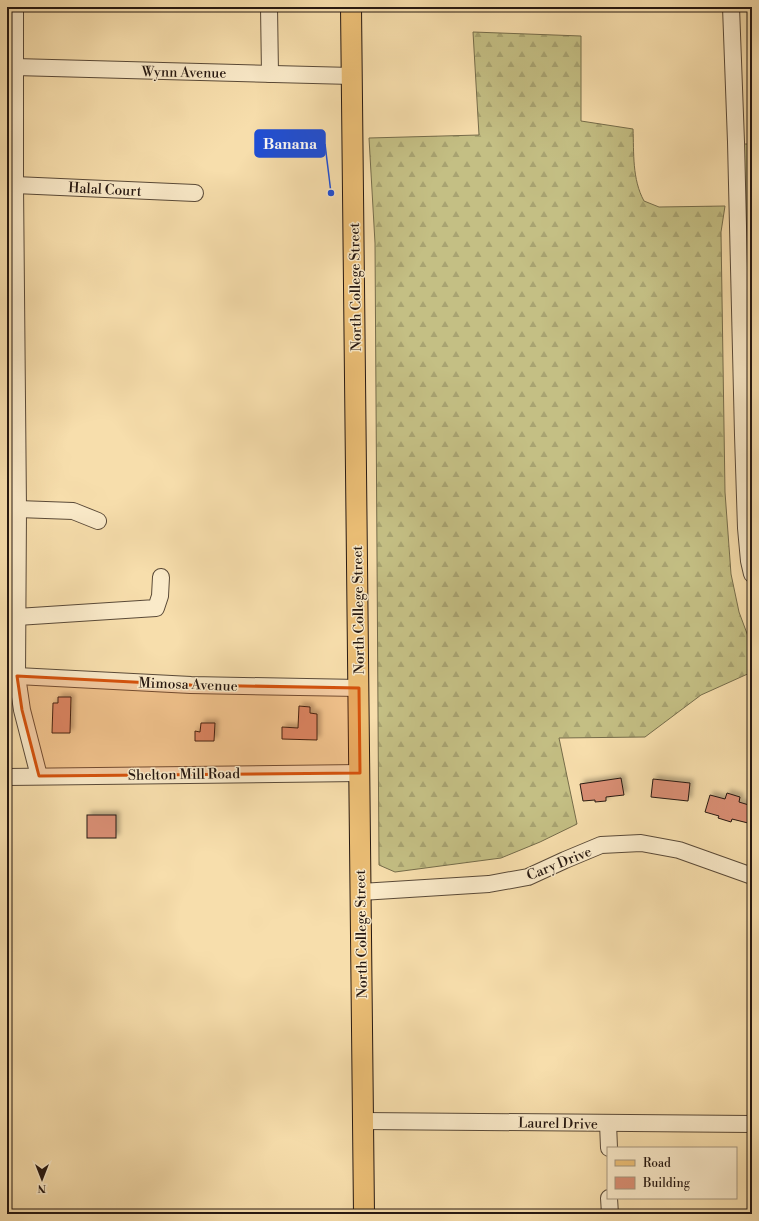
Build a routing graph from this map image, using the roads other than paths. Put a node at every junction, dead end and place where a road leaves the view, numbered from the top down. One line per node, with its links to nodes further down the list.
1 (15, 7): 5 (street)
2 (269, 7): 6 (street)
3 (352, 7): 7 (main road, North College Street)
4 (731, 7): 11 (street)
5 (11, 68): 6 (street, Wynn Avenue); 8 (street)
6 (270, 74): 7 (street, Wynn Avenue)
7 (352, 76): 19 (main road, North College Street)
8 (15, 185): 9 (street, Halal Court); 10 (street)
9 (195, 193)
10 (12, 312): 12 (street)
11 (746, 327): 14 (street)
12 (18, 509): 13 (street); 17 (street)
13 (98, 521)
14 (749, 528): 15 (street)
15 (752, 574)
16 (161, 577): 17 (street)
17 (17, 617): 18 (street)
18 (17, 676): 19 (street, Mimosa Avenue); 21 (street)
19 (359, 688): 20 (main road, North College Street)
20 (360, 772): 21 (street, Shelton Mill Road); 24 (main road, North College Street)
21 (39, 776): 22 (street, Shelton Mill Road)
22 (7, 777)
23 (752, 876): 24 (street, Cary Drive)
24 (361, 892): 25 (main road, North College Street)
25 (363, 1121): 26 (street, Laurel Drive); 30 (main road, North College Street)
26 (608, 1123): 27 (street, Laurel Drive); 28 (street)
27 (752, 1124)
28 (609, 1147)
29 (609, 1199): 31 (street)
30 (364, 1214)
31 (610, 1214)

